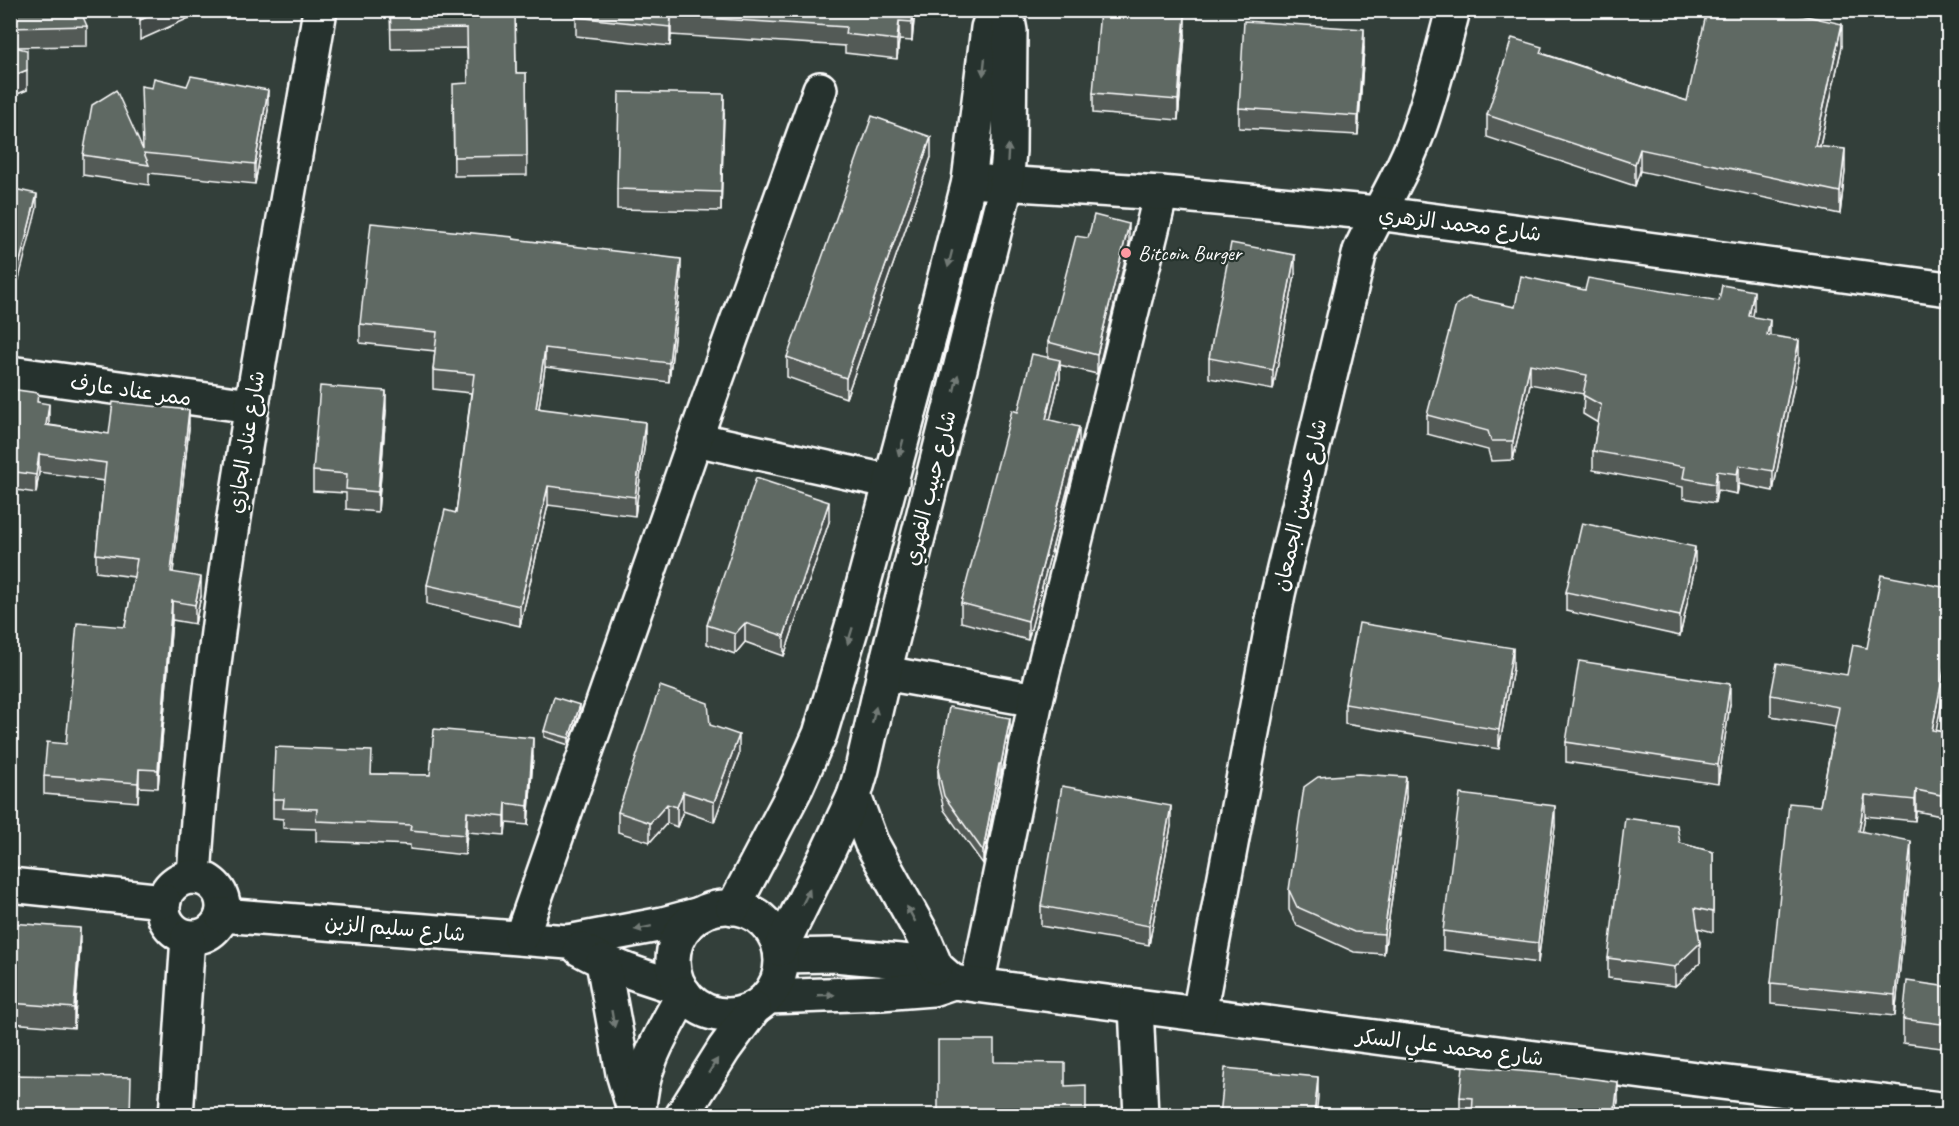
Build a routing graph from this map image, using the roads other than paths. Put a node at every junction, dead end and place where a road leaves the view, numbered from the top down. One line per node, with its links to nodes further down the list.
1 (320, 10): 12 (street, شارع عناد الجازي)
2 (995, 10): 6 (street, شارع حبيب الفهري, one-way to 6)
3 (1006, 10): 7 (street, شارع حبيب الفهري, one-way to 3)
4 (1453, 10): 9 (street, شارع حسين الجمعان)
5 (820, 89): 13 (street)
6 (969, 181): 7 (street, شارع محمد الزهري); 14 (street, شارع حبيب الفهري, one-way to 14)
7 (1006, 184): 8 (street, شارع محمد الزهري); 15 (street, شارع حبيب الفهري, one-way to 7)
8 (1161, 193): 9 (street, شارع محمد الزهري); 16 (street)
9 (1377, 213): 10 (street, شارع محمد الزهري); 33 (street, شارع حسين الجمعان)
10 (1948, 289)
11 (10, 373): 12 (street, ممر عناد عارف)
12 (251, 406): 18 (street, شارع عناد الجازي)
13 (695, 439): 14 (street); 25 (street)
14 (892, 482): 21 (street, شارع حبيب الفهري, one-way to 21)
15 (884, 673): 16 (street); 17 (street, شارع حبيب الفهري, one-way to 15)
16 (1036, 700): 29 (street)
17 (854, 796): 27 (street, شارع حبيب الفهري, one-way to 17); 29 (street, one-way to 17)
18 (194, 878): 20 (street); 22 (street)
19 (10, 885): 20 (street)
20 (164, 901): 24 (street)
21 (733, 908): 23 (street); 27 (street)
22 (222, 915): 24 (street); 25 (street, شارع سليم الزبن)
23 (700, 915): 26 (street, شارع سليم الزبن, one-way to 26); 30 (street)
24 (188, 937): 35 (street)
25 (521, 938): 26 (street, شارع سليم الزبن)
26 (568, 942): 28 (street, شارع سليم الزبن)
27 (780, 952): 29 (street, شارع محمد علي السكر); 31 (street)
28 (603, 962): 30 (street, شارع سليم الزبن); 36 (street, one-way to 36)
29 (955, 978): 31 (street, شارع محمد علي السكر, one-way to 29); 32 (street, شارع محمد علي السكر)
30 (682, 990): 31 (street); 36 (street)
31 (761, 1002): 37 (street, one-way to 31)
32 (1136, 1006): 33 (street, شارع محمد علي السكر); 38 (street)
33 (1199, 1014): 34 (street, شارع محمد علي السكر)
34 (1948, 1110)
35 (176, 1116)
36 (638, 1116)
37 (682, 1116)
38 (1141, 1116)

